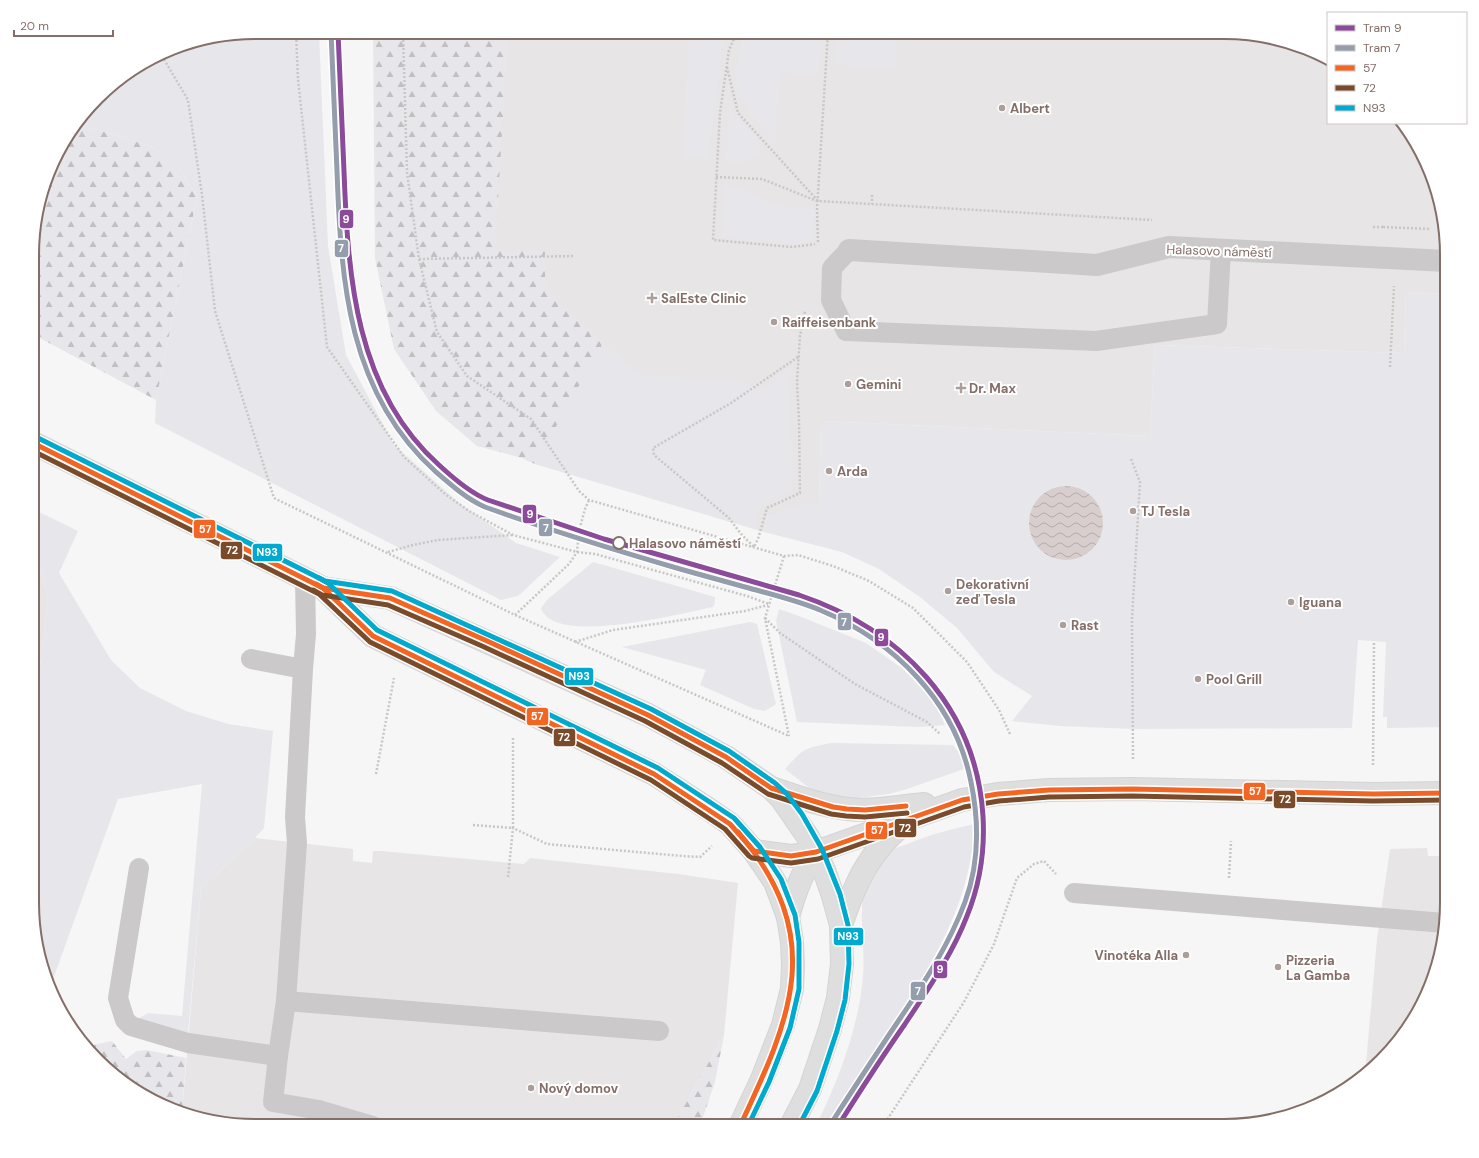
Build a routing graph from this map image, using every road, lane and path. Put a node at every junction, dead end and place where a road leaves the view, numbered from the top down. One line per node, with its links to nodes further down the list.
1 (296, 39): 26 (path)
2 (403, 39): 17 (path)
3 (734, 39): 6 (path)
4 (828, 39): 9 (path)
5 (164, 59): 28 (path)
6 (727, 67): 7 (path); 9 (path)
7 (716, 177): 9 (path); 14 (path)
8 (872, 195): 10 (path)
9 (818, 201): 10 (path)
10 (872, 204): 11 (path)
11 (1153, 220)
12 (1384, 226): 13 (path)
13 (1369, 227)
14 (849, 250): 15 (street, Halasovo náměstí); 15 (lane)
15 (1221, 250): 18 (street, Halasovo náměstí)
16 (574, 256): 17 (path)
17 (419, 259): 25 (path)
18 (1440, 261)
19 (1394, 281): 22 (path)
20 (800, 336): 21 (path)
21 (798, 357): 27 (path); 27 (path)
22 (1390, 367)
23 (39, 446): 31 (street)
24 (1131, 459): 44 (path)
25 (589, 500): 27 (path); 29 (path)
26 (514, 535): 28 (path); 29 (path)
27 (754, 547): 30 (path)
28 (388, 552): 33 (path)
29 (576, 552): 32 (path); 33 (path)
30 (784, 556): 32 (path); 42 (path)
31 (314, 583): 38 (lane); 46 (street); 54 (street)
32 (769, 604): 34 (path); 36 (path)
33 (515, 615): 36 (path)
34 (765, 618): 36 (path); 41 (path)
35 (1374, 641): 43 (path)
36 (574, 642)
37 (251, 659): 38 (lane)
38 (303, 669): 64 (lane)
39 (394, 678): 45 (path)
40 (513, 732): 51 (path)
41 (940, 734)
42 (1010, 734)
43 (1374, 734)
44 (1134, 737)
45 (376, 774)
46 (770, 788): 48 (street); 55 (street)
47 (1440, 793): 48 (street)
48 (962, 800): 49 (street)
49 (913, 817): 55 (street); 63 (street)
50 (473, 825): 51 (path)
51 (513, 828): 53 (path); 59 (path)
52 (1231, 841): 57 (path)
53 (713, 844)
54 (754, 851): 55 (street); 61 (street)
55 (816, 852): 61 (street); 63 (street)
56 (140, 868): 66 (lane)
57 (1230, 870)
58 (1059, 876): 70 (path)
59 (508, 877)
60 (1074, 893): 62 (lane)
61 (788, 918): 68 (street)
62 (1439, 923)
63 (841, 925): 69 (street)
64 (286, 1001): 65 (lane); 66 (lane)
65 (659, 1031)
66 (278, 1056): 67 (lane)
67 (349, 1119)
68 (743, 1119)
69 (795, 1119)
70 (888, 1119)

